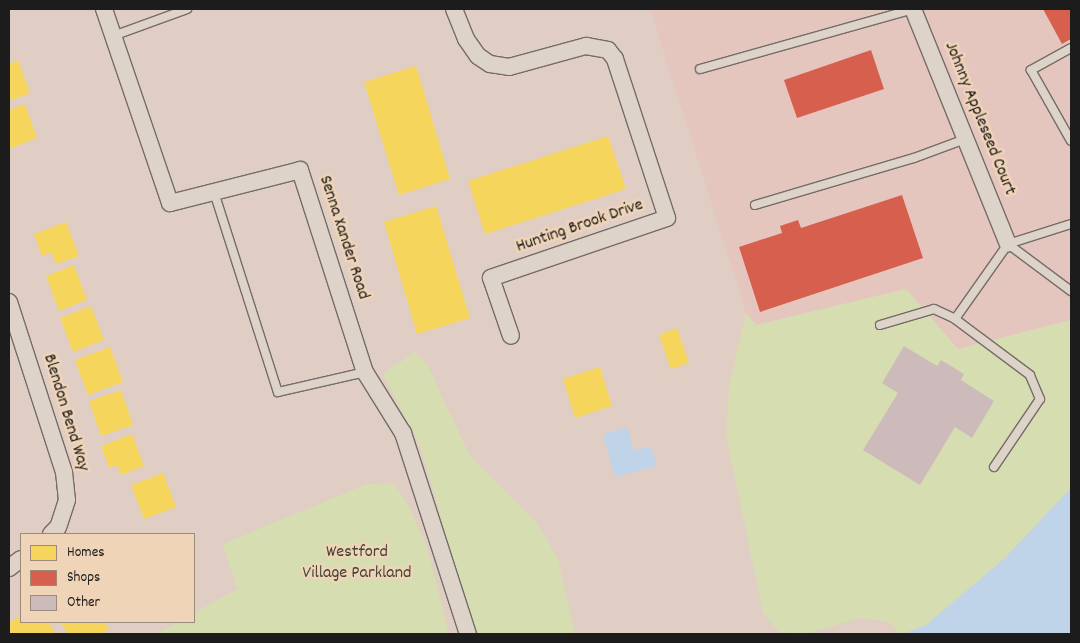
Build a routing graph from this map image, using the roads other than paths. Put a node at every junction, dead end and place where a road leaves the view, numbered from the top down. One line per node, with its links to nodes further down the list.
1 (104, 9): 5 (street, Senna Xander Road)
2 (187, 9): 5 (lane)
3 (454, 9): 18 (street, Hunting Brook Drive)
4 (913, 9): 7 (lane); 8 (street, Johnny Appleseed Court)
5 (114, 36): 10 (street, Senna Xander Road)
6 (1071, 48): 9 (lane)
7 (700, 70)
8 (966, 139): 11 (lane); 13 (street, Johnny Appleseed Court)
9 (1071, 141)
10 (214, 192): 19 (lane); 19 (street, Senna Xander Road)
11 (755, 205)
12 (1071, 224): 13 (lane)
13 (1008, 244): 14 (lane); 16 (lane)
14 (1071, 291)
15 (9, 302): 21 (street, Blendon Bend Way)
16 (955, 319): 17 (lane); 20 (lane)
17 (880, 325)
18 (511, 336)
19 (365, 372): 24 (street, Senna Xander Road)
20 (994, 467)
21 (53, 533)
22 (20, 561): 23 (street)
23 (9, 568)
24 (468, 634)

